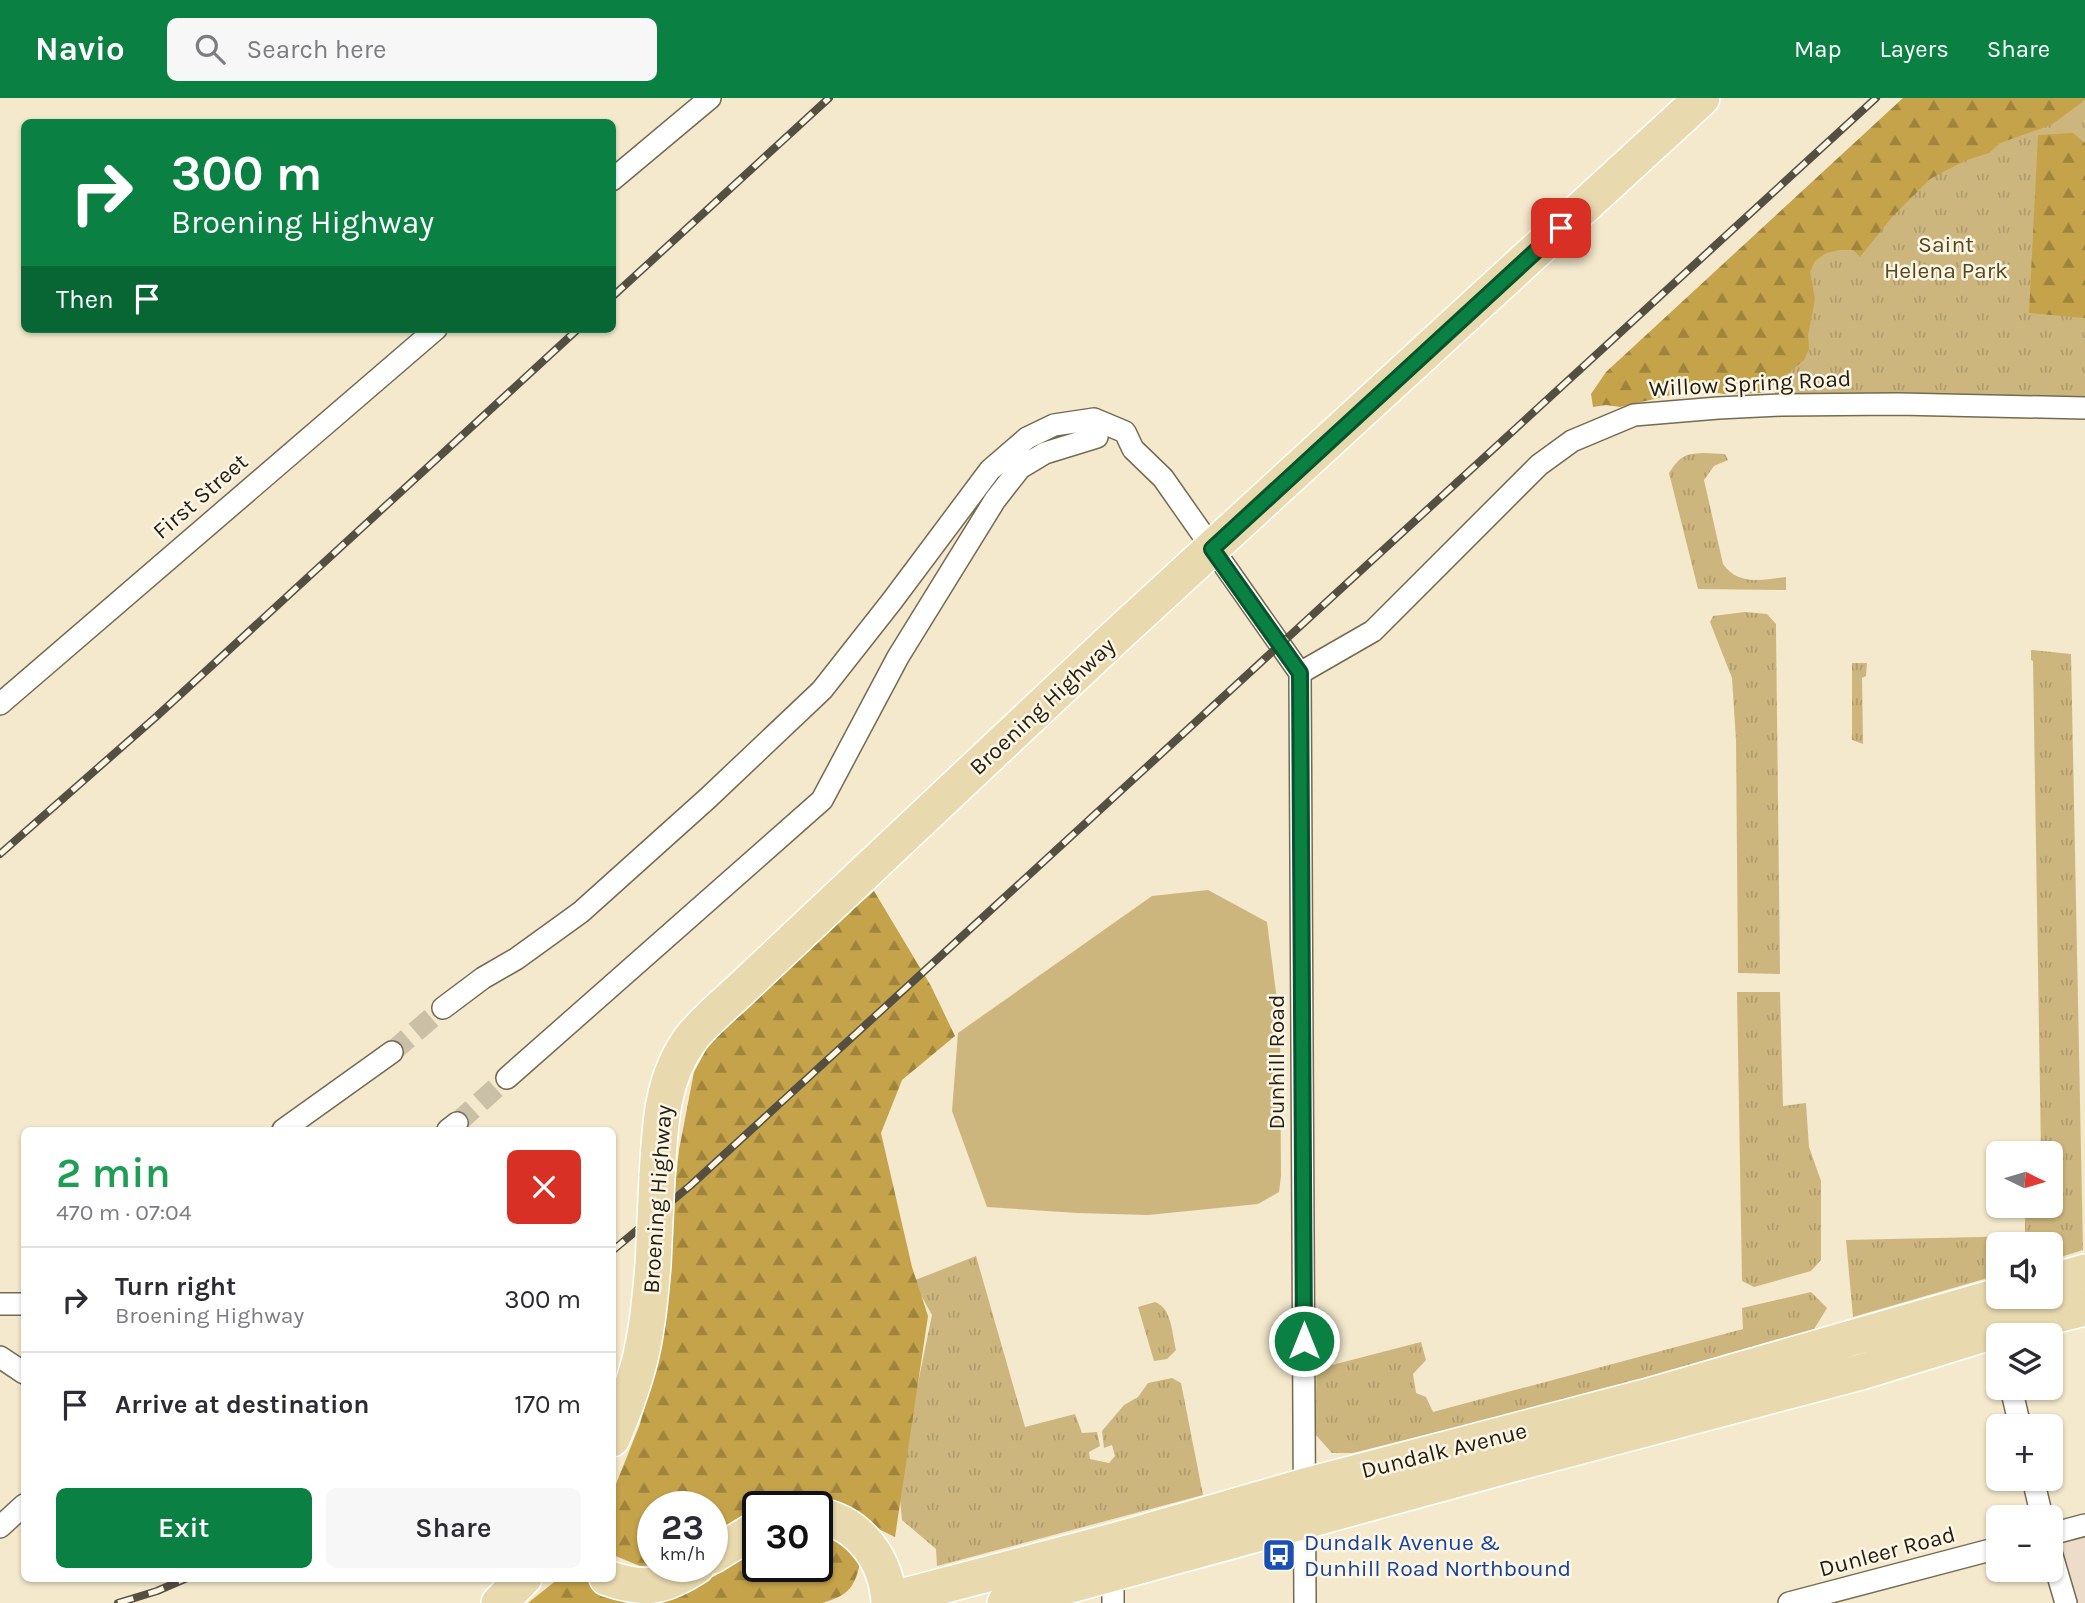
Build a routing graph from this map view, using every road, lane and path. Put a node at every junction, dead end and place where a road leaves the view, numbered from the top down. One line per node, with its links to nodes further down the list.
1 (710, 98): 3 (street)
2 (1702, 98): 7 (main road, Broening Highway)
3 (616, 177)
4 (431, 333): 9 (street, First Street)
5 (2085, 408): 8 (street, Willow Spring Road)
6 (1097, 437): 12 (street)
7 (1212, 549): 8 (street); 10 (street); 22 (main road, Broening Highway, bridge)
8 (1300, 673): 23 (street, Dunhill Road)
9 (0, 704)
10 (443, 1008)
11 (392, 1052): 13 (street)
12 (507, 1079)
13 (287, 1127)
14 (2085, 1272): 15 (main road)
15 (2063, 1278)
16 (0, 1304): 17 (street)
17 (21, 1304)
18 (2085, 1308): 19 (main road, Dundalk Avenue)
19 (1996, 1316): 23 (main road, Dundalk Avenue); 26 (main road, Dundalk Avenue)
20 (0, 1357): 21 (street)
21 (21, 1371)
22 (616, 1430)
23 (1305, 1486): 26 (street, Dunhill Road); 36 (main road, Dundalk Avenue)
24 (21, 1508): 28 (street)
25 (833, 1520): 36 (main road)
26 (1305, 1520): 35 (main road, Dundalk Avenue); 39 (street, Dunhill Road)
27 (2085, 1525): 29 (street)
28 (0, 1527)
29 (2063, 1531)
30 (1986, 1552): 40 (street, Dunleer Road)
31 (616, 1581): 33 (main road)
32 (520, 1582): 37 (main road)
33 (667, 1582)
34 (2060, 1582): 41 (street)
35 (1113, 1588): 38 (main road, Dundalk Avenue)
36 (889, 1601)
37 (499, 1603)
38 (1005, 1603)
39 (1305, 1603)
40 (1789, 1603)
41 (2066, 1603)

